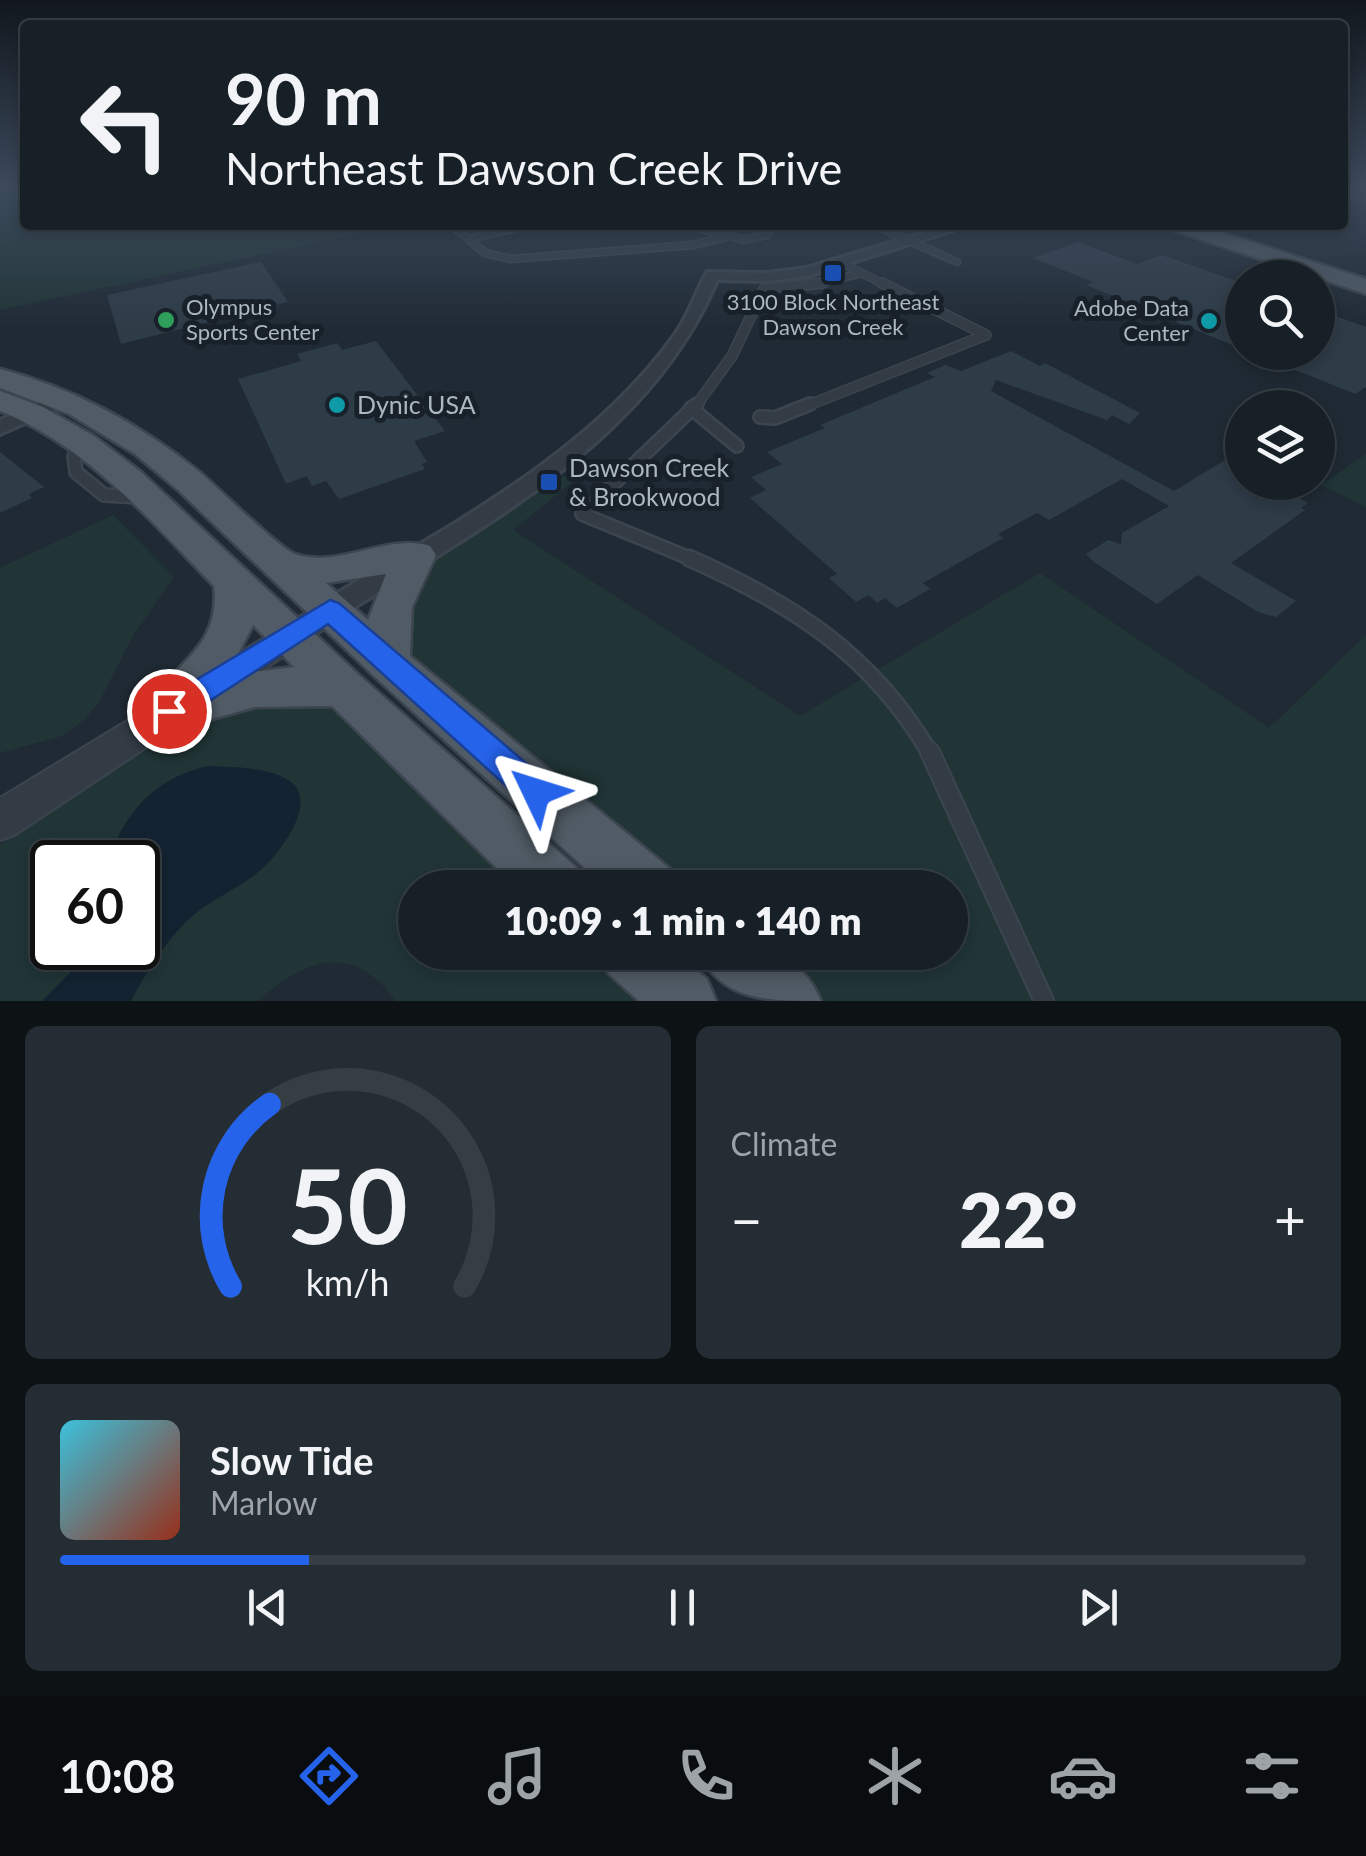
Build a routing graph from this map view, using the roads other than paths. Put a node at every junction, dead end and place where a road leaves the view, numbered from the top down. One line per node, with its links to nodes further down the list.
1 (464, 236): 8 (lane)
2 (483, 236): 8 (lane)
3 (726, 236): 4 (lane); 8 (lane)
4 (765, 236)
5 (897, 236): 9 (lane)
6 (930, 236): 9 (street)
7 (1210, 236): 12 (main road)
8 (468, 239)
9 (910, 242): 10 (lane); 11 (street)
10 (957, 262)
11 (852, 268): 16 (lane); 17 (lane); 20 (street)
12 (1366, 287)
13 (0, 378): 15 (main road)
14 (0, 400): 15 (main road)
15 (46, 406): 18 (street); 21 (main road); 22 (main road)
16 (691, 408): 19 (lane); 34 (lane)
17 (760, 416)
18 (0, 428)
19 (736, 446)
20 (417, 554): 21 (main road); 23 (street); 24 (main road)
21 (281, 568): 23 (main road)
22 (233, 580): 23 (main road); 26 (main road)
23 (310, 622): 24 (main road); 25 (main road); 26 (street)
24 (389, 664): 29 (main road)
25 (344, 689): 26 (main road); 28 (main road)
26 (169, 711): 27 (street)
27 (0, 821)
28 (538, 870)
29 (628, 870)
30 (649, 970): 32 (main road)
31 (751, 970): 33 (main road)
32 (684, 1001)
33 (790, 1001)
34 (1044, 1001)

